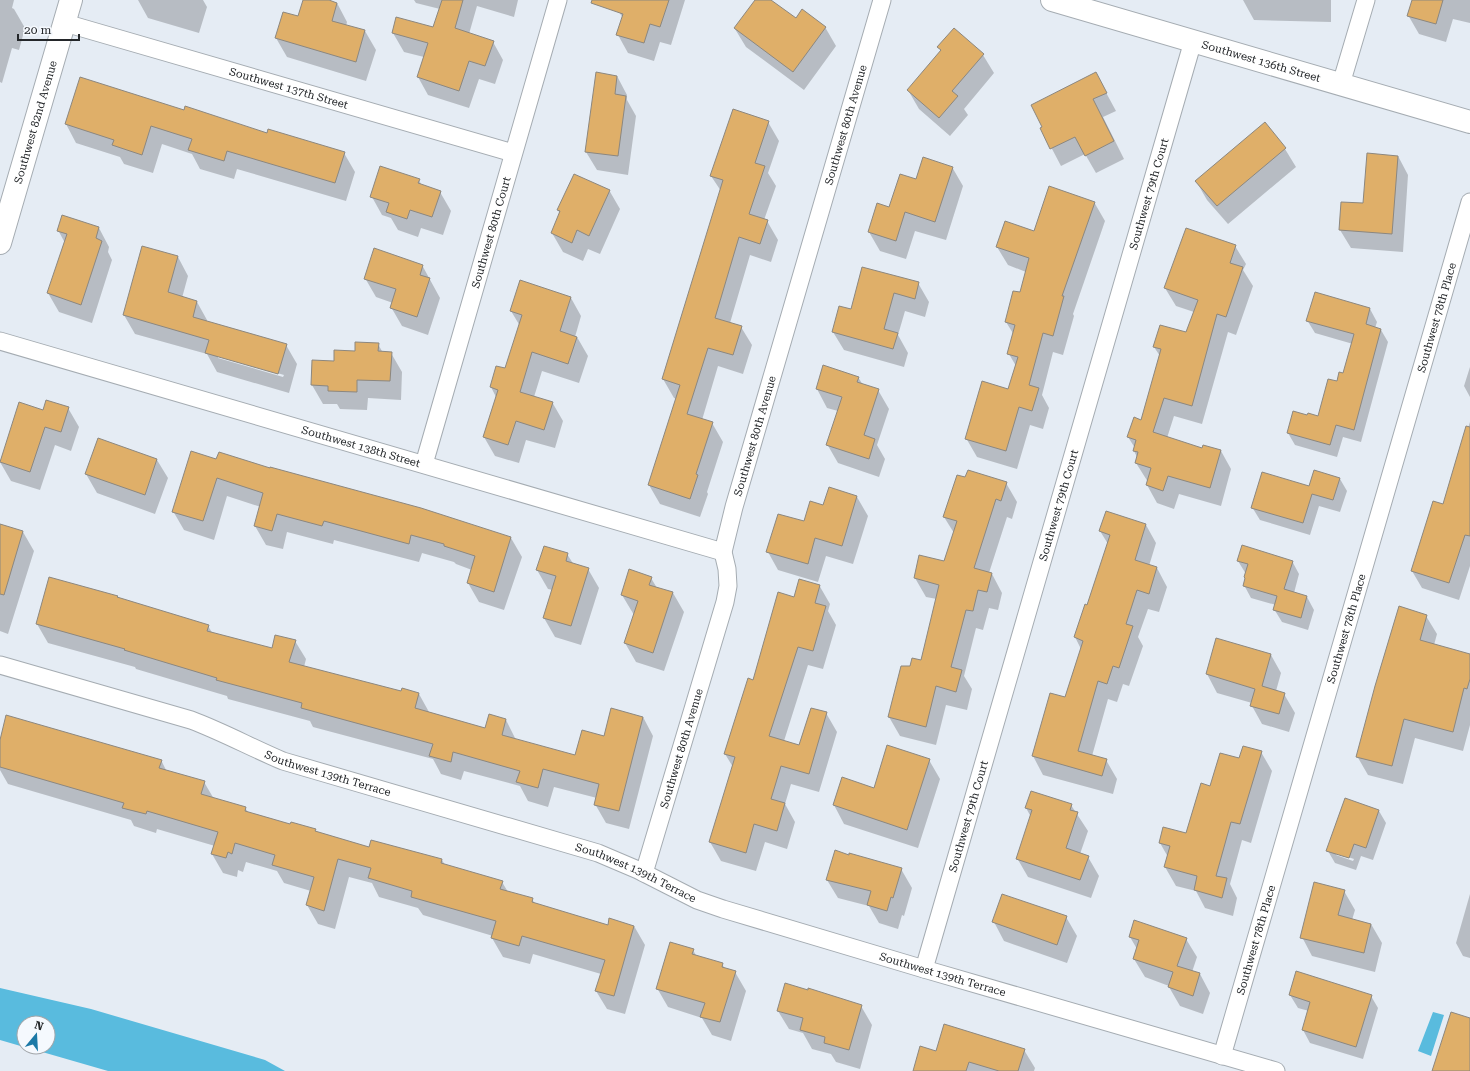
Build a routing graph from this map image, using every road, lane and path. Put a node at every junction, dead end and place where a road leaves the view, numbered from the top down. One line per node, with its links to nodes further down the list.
1 (71, 0): 6 (street, Southwest 82nd Avenue)
2 (558, 0): 10 (street, Southwest 80th Court)
3 (882, 0): 15 (street, Southwest 80th Avenue)
4 (1052, 0): 7 (street, Southwest 136th Street)
5 (1366, 0): 8 (street)
6 (65, 23): 10 (street, Southwest 137th Street); 12 (street, Southwest 82nd Avenue)
7 (1193, 41): 8 (street, Southwest 136th Street); 18 (street, Southwest 79th Court)
8 (1341, 84): 9 (street, Southwest 136th Street)
9 (1470, 122)
10 (513, 153): 14 (street, Southwest 80th Court)
11 (1470, 202): 19 (street, Southwest 78th Place)
12 (0, 243)
13 (0, 341): 14 (street, Southwest 138th Street)
14 (424, 464): 15 (street, Southwest 138th Street)
15 (723, 552): 17 (street, Southwest 80th Avenue)
16 (0, 665): 17 (street, Southwest 139th Terrace)
17 (644, 874): 18 (street, Southwest 139th Terrace)
18 (924, 969): 19 (street, Southwest 139th Terrace)
19 (1222, 1056): 20 (street, Southwest 139th Terrace)
20 (1276, 1071)

